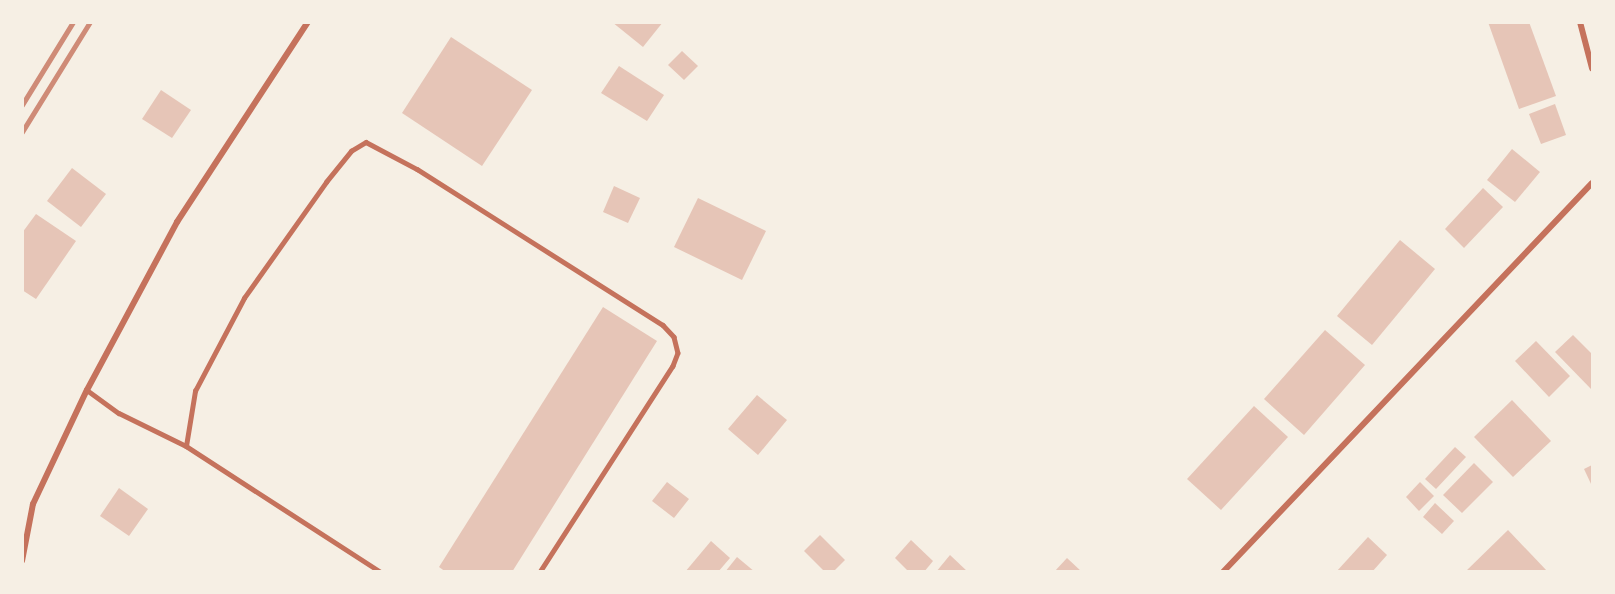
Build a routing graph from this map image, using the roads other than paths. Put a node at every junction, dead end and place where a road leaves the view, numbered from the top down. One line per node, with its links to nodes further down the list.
1 (308, 22): 5 (street)
2 (1580, 22): 3 (street)
3 (1593, 68)
4 (1593, 183): 10 (street)
5 (87, 390): 6 (lane); 7 (street)
6 (186, 446): 8 (lane); 9 (lane)
7 (22, 561)
8 (381, 572)
9 (540, 572)
10 (1223, 572)

